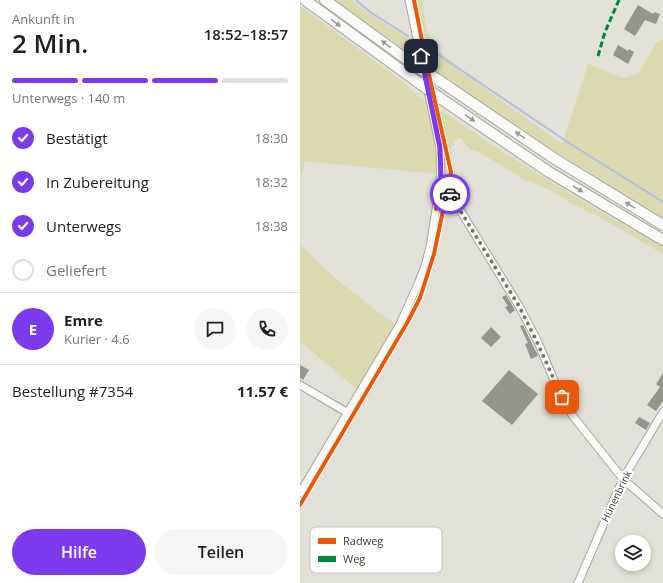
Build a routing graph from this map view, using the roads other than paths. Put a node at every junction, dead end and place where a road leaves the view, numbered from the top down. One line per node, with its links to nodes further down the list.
1 (305, 0): 6 (highway, one-way to 6, bridge)
2 (325, 0): 5 (highway, one-way to 2, bridge)
3 (409, 0): 4 (street)
4 (441, 179): 9 (street); 10 (street)
5 (663, 225)
6 (663, 240)
7 (300, 385): 9 (street)
8 (663, 412): 10 (street, Hünenbrink)
9 (348, 413): 11 (street)
10 (623, 479): 12 (street); 13 (street, Hünenbrink)
11 (300, 493)
12 (663, 514)
13 (578, 583)

